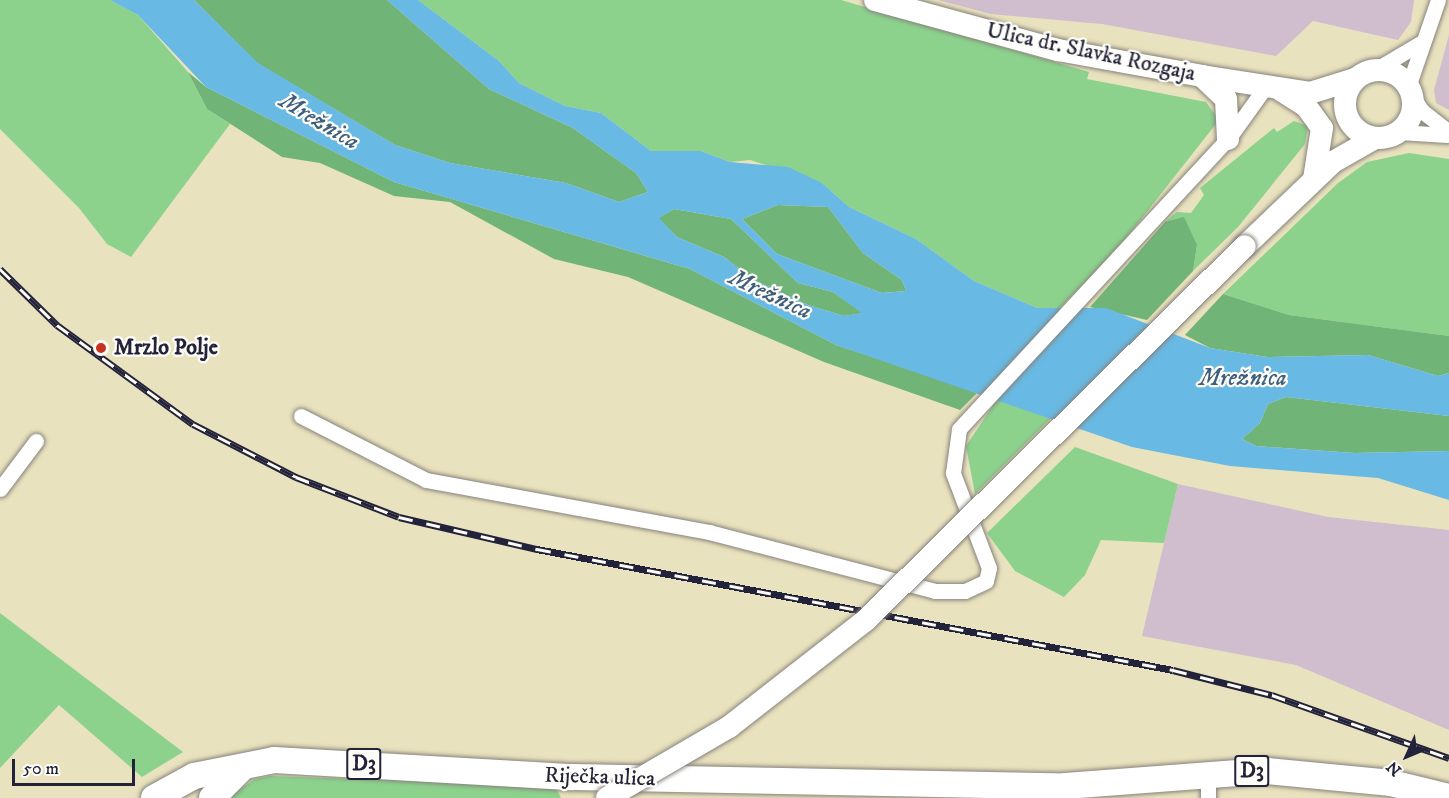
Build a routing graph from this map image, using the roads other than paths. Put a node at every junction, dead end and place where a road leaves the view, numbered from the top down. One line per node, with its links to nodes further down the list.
1 (875, 0): 5 (street, Ulica dr. Slavka Rozgaja)
2 (1438, 0): 3 (street)
3 (1425, 40): 4 (street); 7 (street)
4 (1365, 74): 7 (street); 8 (street, Ulica dr. Slavka Rozgaja); 9 (street)
5 (1202, 76): 6 (street, Ulica dr. Slavka Rozgaja); 13 (street)
6 (1271, 87): 8 (street, Ulica dr. Slavka Rozgaja); 13 (street); 15 (street)
7 (1410, 91): 10 (street); 11 (street)
8 (1310, 93): 9 (street, Ulica dr. Slavka Rozgaja)
9 (1348, 120): 12 (street); 14 (street)
10 (1399, 132): 11 (street); 12 (street)
11 (1449, 134)
12 (1375, 138): 14 (street)
13 (1228, 139): 16 (street)
14 (1333, 162): 15 (street)
15 (1313, 181): 26 (street, bridge)
16 (301, 416)
17 (36, 441): 18 (street)
18 (0, 489)
19 (254, 761): 21 (main road, Riječka ulica / D3); 24 (main road, Riječka ulica / D3); 25 (main road)
20 (1209, 771): 22 (main road, Riječka ulica / D3); 23 (main road, Riječka ulica / D3); 29 (street)
21 (687, 779): 22 (main road, Riječka ulica / D3); 27 (main road)
22 (1054, 786): 28 (main road, Riječka ulica / D3)
23 (1449, 797)
24 (154, 798)
25 (212, 798)
26 (606, 798)
27 (791, 798)
28 (979, 798)
29 (1208, 798)

